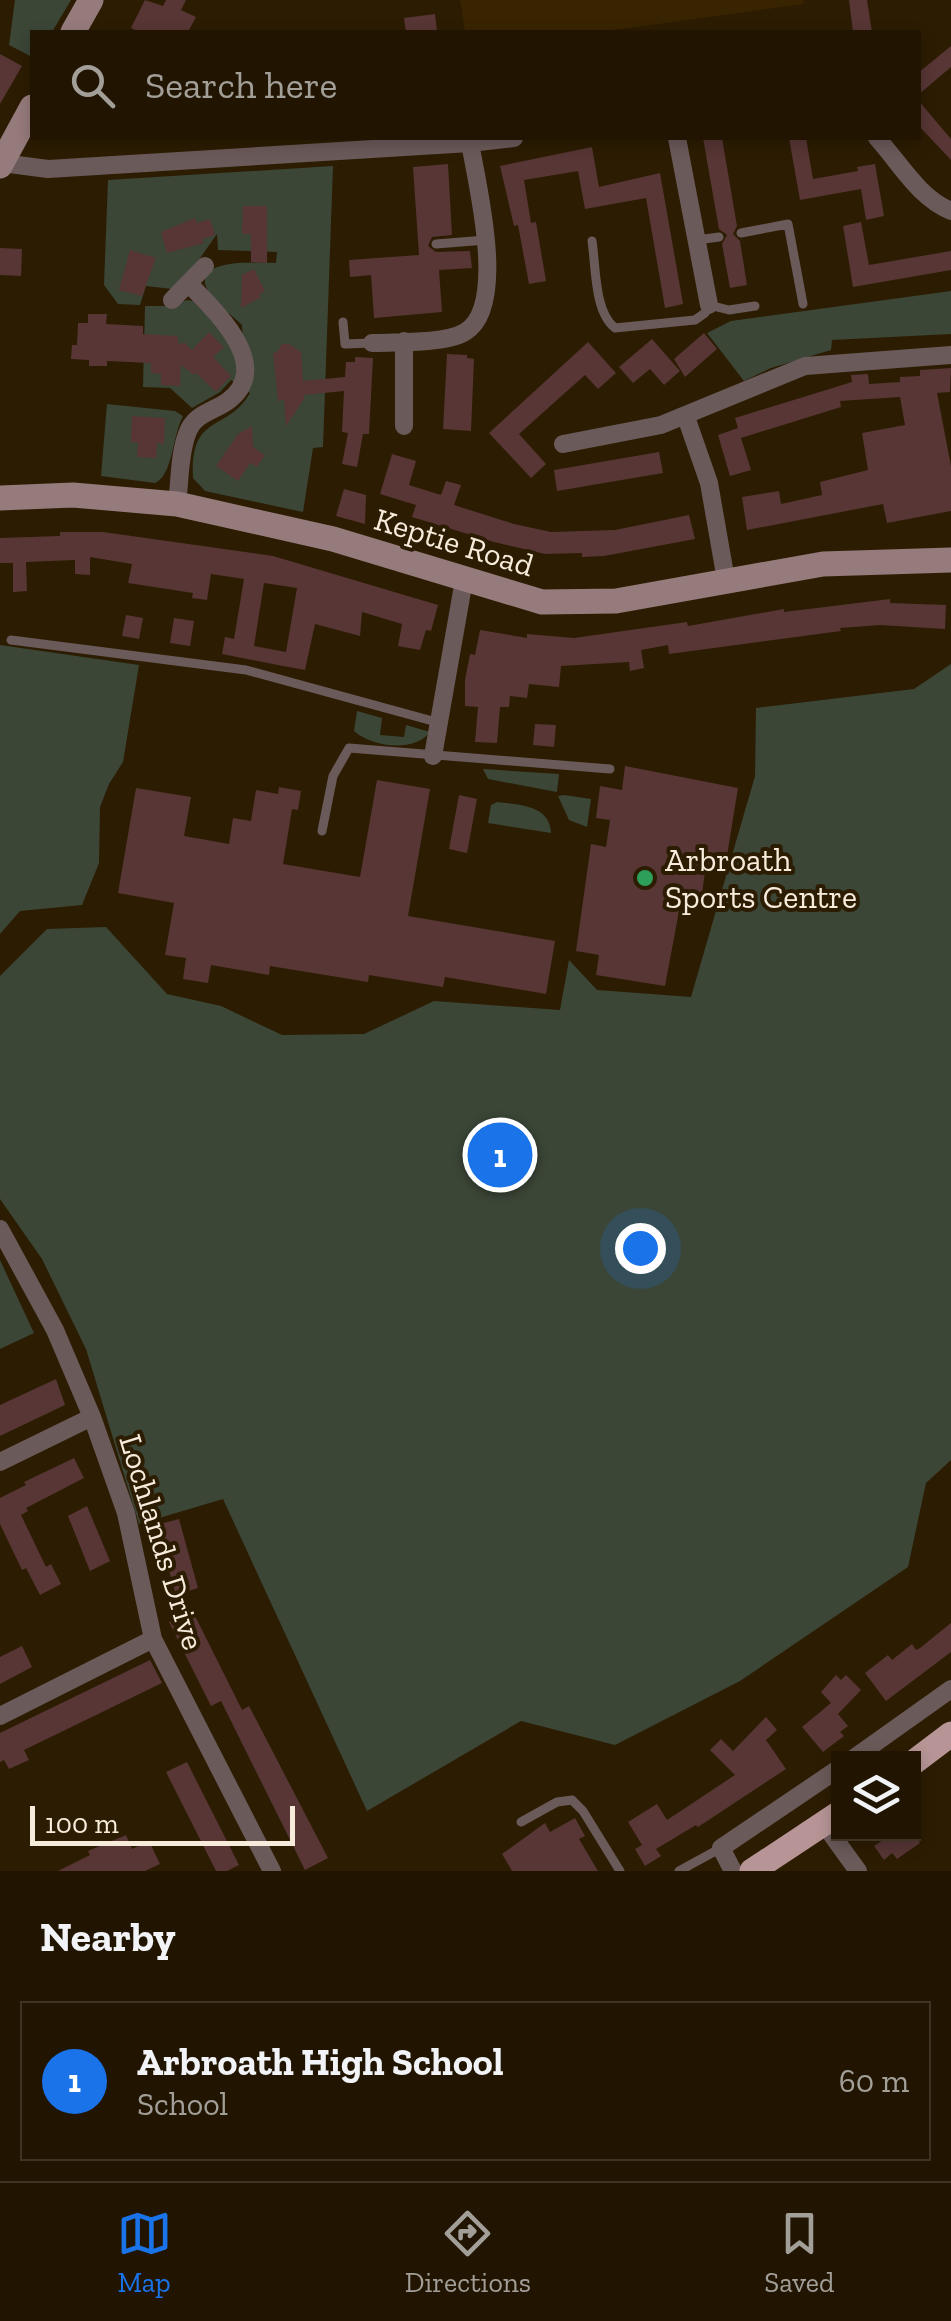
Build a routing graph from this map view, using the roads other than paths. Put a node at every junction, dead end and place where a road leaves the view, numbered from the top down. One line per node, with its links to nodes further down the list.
1 (91, 0): 2 (main road)
2 (74, 30)
3 (30, 111): 8 (main road)
4 (496, 140): 7 (street)
5 (677, 140): 13 (street)
6 (879, 140): 9 (street)
7 (470, 143): 8 (street); 12 (street)
8 (1, 165)
9 (951, 211)
10 (741, 233): 19 (lane)
11 (719, 236): 13 (lane)
12 (486, 240): 15 (lane); 23 (street)
13 (695, 240): 20 (street)
14 (592, 241): 20 (lane)
15 (436, 244)
16 (206, 266): 17 (street)
17 (189, 284): 18 (street); 30 (street)
18 (172, 300)
19 (803, 304)
20 (708, 305): 21 (lane)
21 (755, 306)
22 (343, 322): 24 (lane)
23 (404, 341): 24 (street); 27 (street)
24 (372, 343)
25 (951, 355): 26 (street)
26 (686, 418): 28 (street); 33 (street)
27 (404, 426)
28 (563, 444)
29 (0, 498): 30 (main road, Keptie Road)
30 (177, 504): 32 (main road, Keptie Road)
31 (951, 560): 33 (main road, Keptie Road)
32 (464, 580): 33 (main road, Keptie Road); 35 (street)
33 (726, 580)
34 (11, 640): 35 (lane)
35 (440, 723): 36 (street)
36 (432, 756): 37 (lane); 38 (lane)
37 (610, 770)
38 (322, 831)
39 (0, 1229): 40 (street, Lochlands Drive)
40 (92, 1416): 41 (street); 42 (street, Lochlands Drive)
41 (0, 1462)
42 (153, 1639): 44 (street); 53 (street, Lochlands Drive)
43 (951, 1690): 46 (street)
44 (0, 1716)
45 (951, 1734): 47 (main road)
46 (864, 1751)
47 (921, 1757)
48 (831, 1774): 52 (street)
49 (831, 1819): 57 (main road)
50 (521, 1822): 54 (lane)
51 (842, 1841): 58 (street)
52 (721, 1848): 55 (lane); 56 (street)
53 (272, 1871)
54 (620, 1871)
55 (679, 1871)
56 (733, 1871)
57 (752, 1871)
58 (858, 1871)

